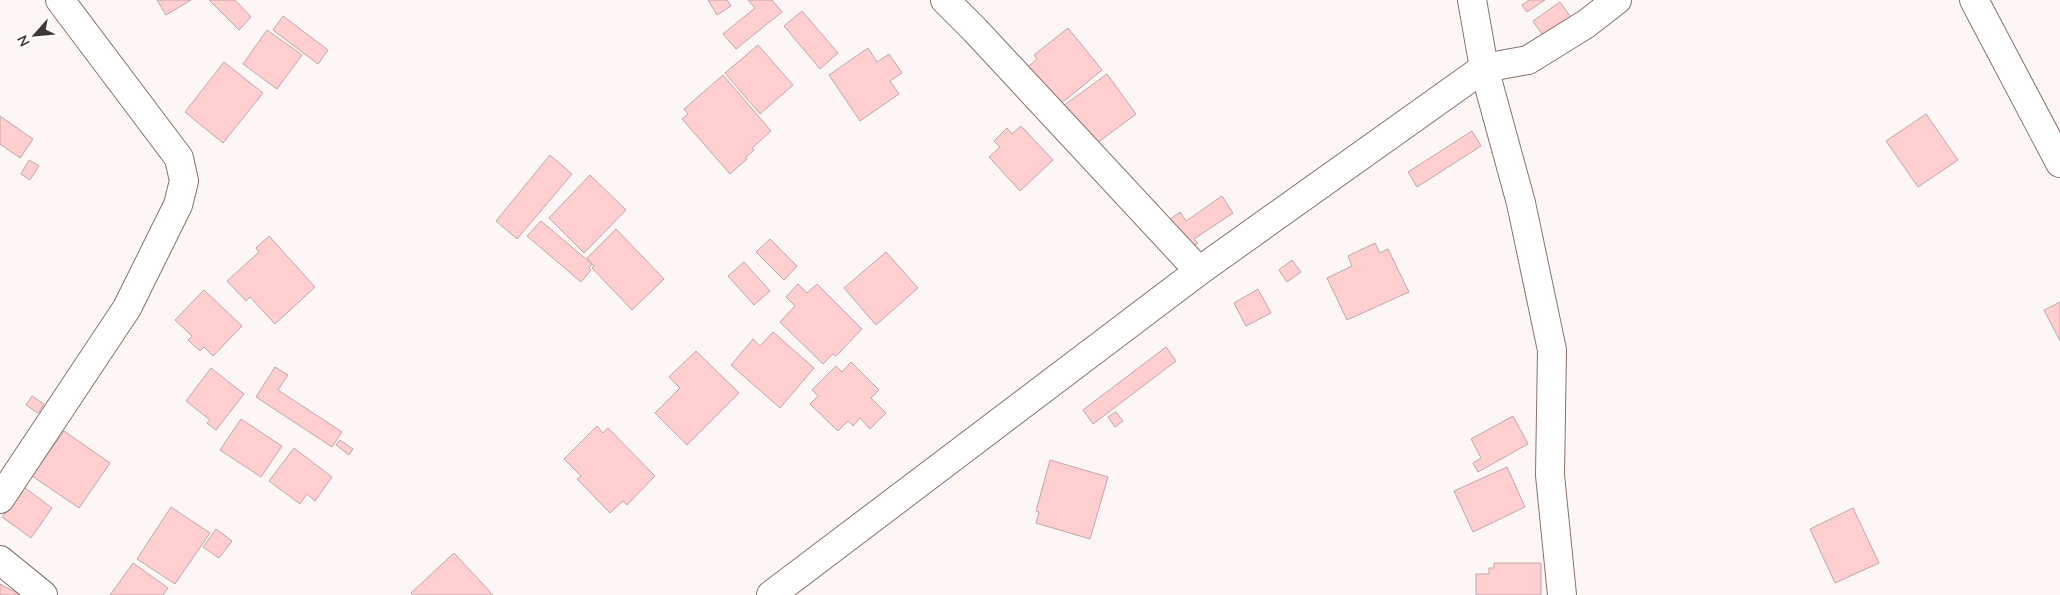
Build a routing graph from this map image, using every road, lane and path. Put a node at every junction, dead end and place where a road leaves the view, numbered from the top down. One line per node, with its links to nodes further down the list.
1 (60, 0): 9 (street)
2 (945, 0): 8 (street)
3 (1472, 0): 6 (street)
4 (1617, 0): 6 (street)
5 (1974, 0): 7 (street)
6 (1484, 68): 8 (street); 13 (street)
7 (2060, 163)
8 (1199, 271): 12 (street)
9 (0, 498)
10 (0, 560): 11 (street)
11 (43, 595)
12 (771, 595)
13 (1562, 595)

